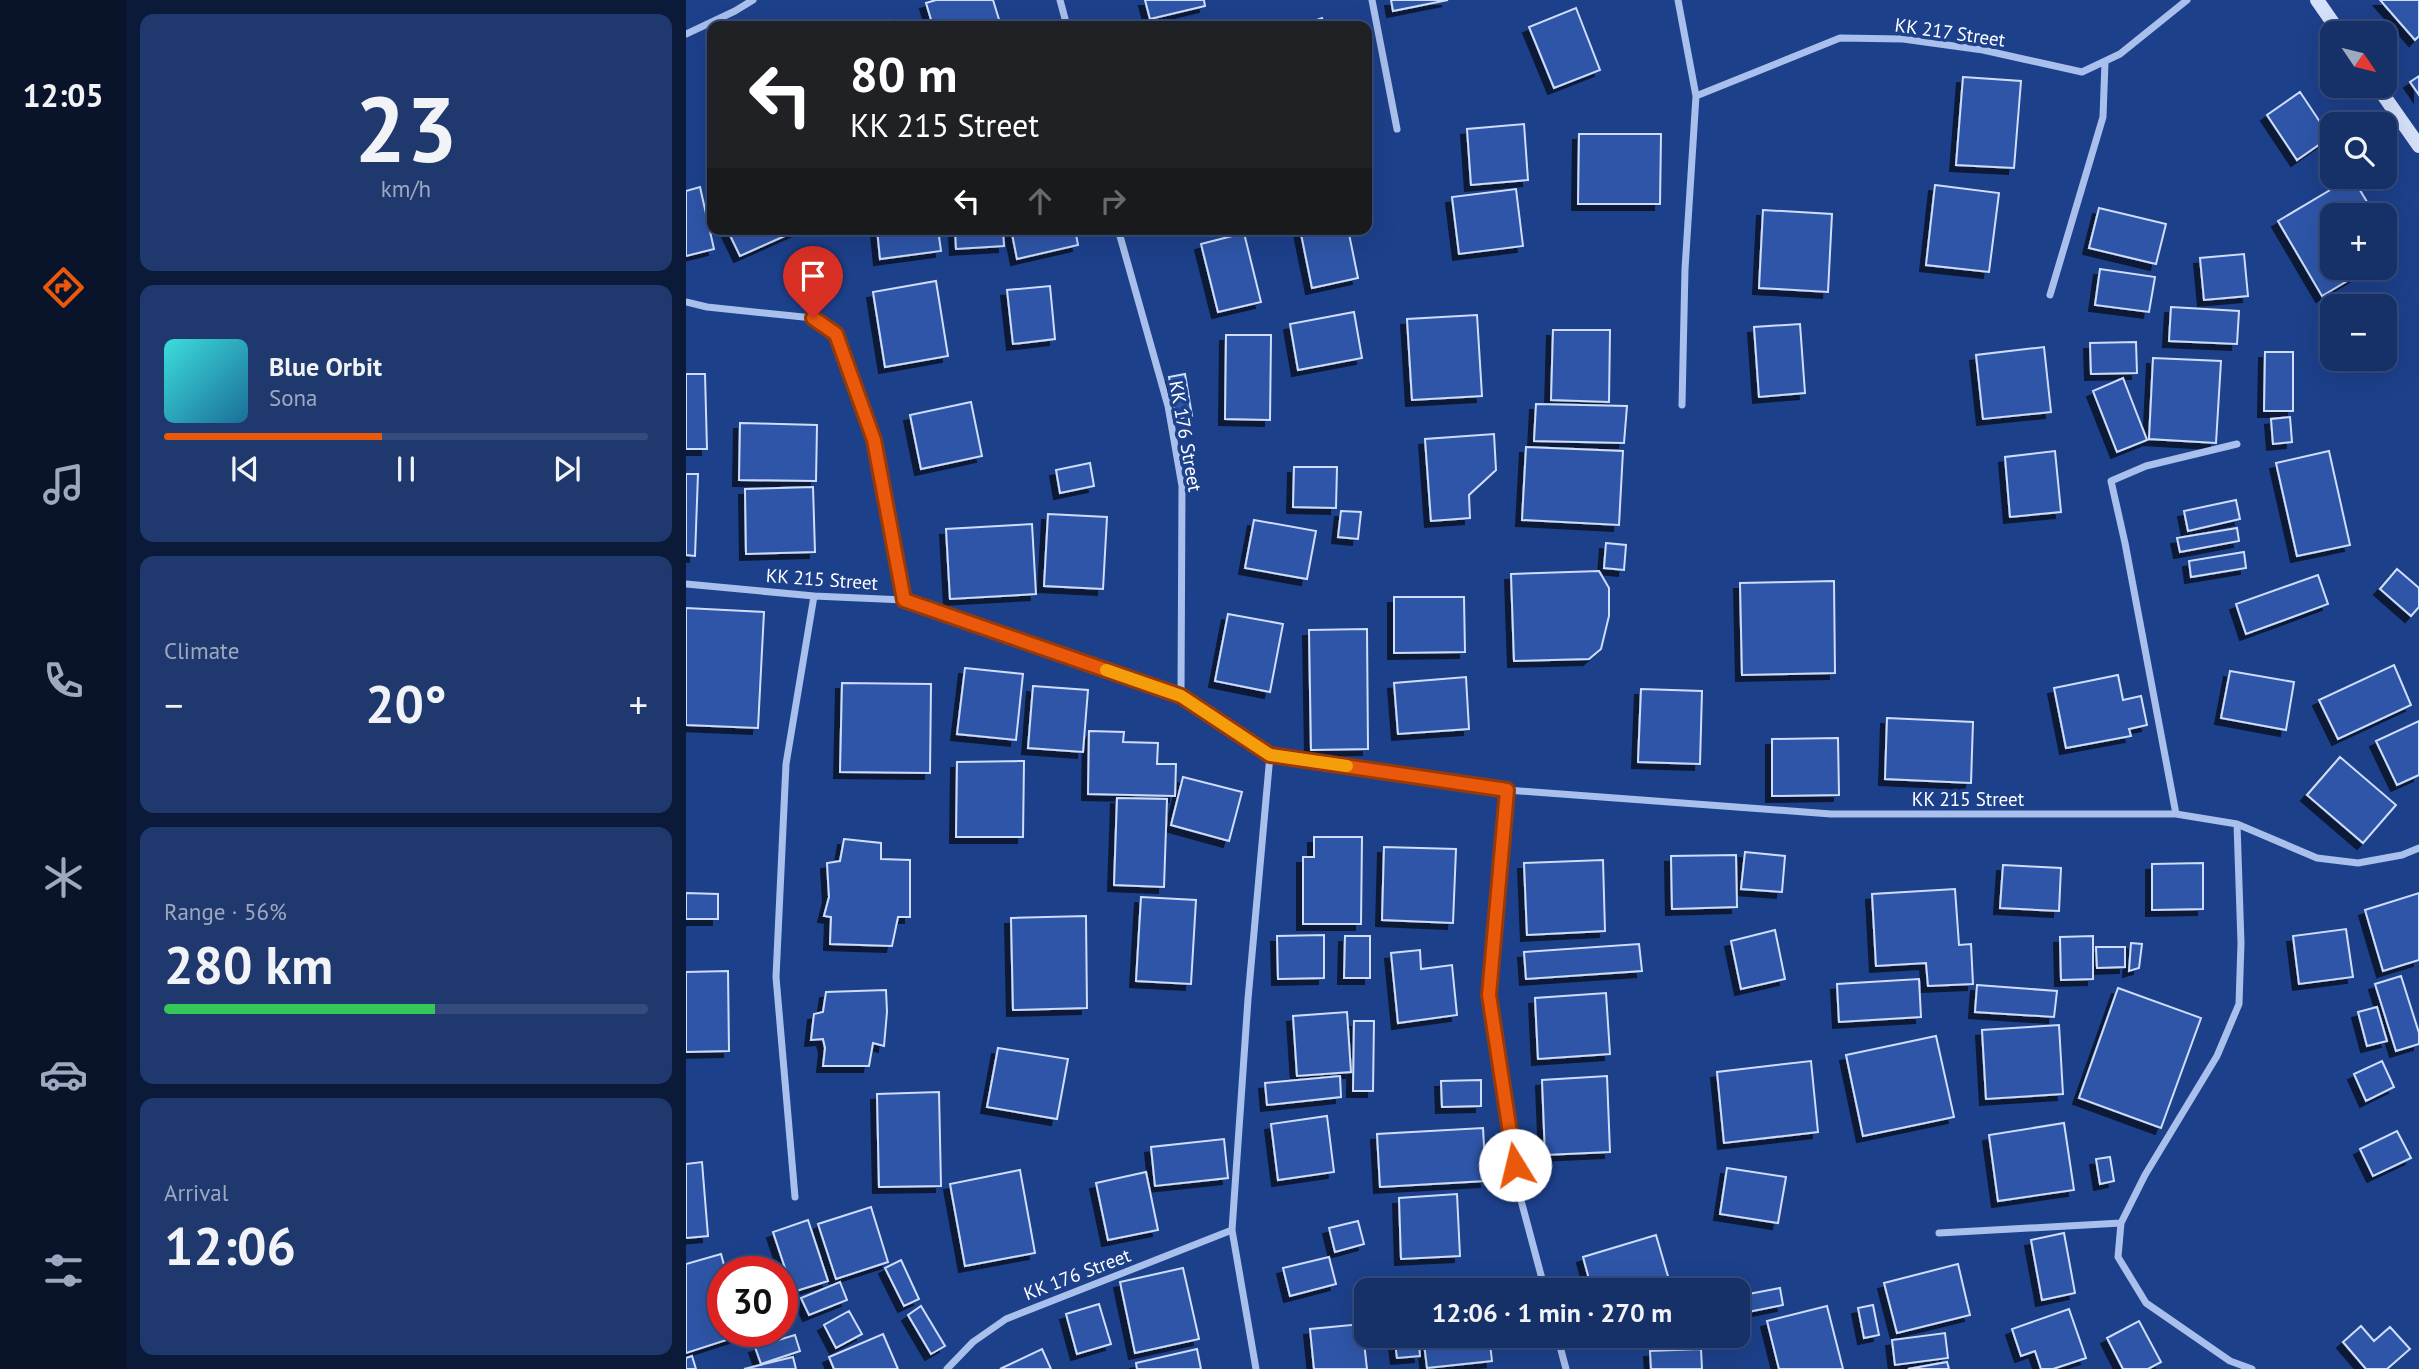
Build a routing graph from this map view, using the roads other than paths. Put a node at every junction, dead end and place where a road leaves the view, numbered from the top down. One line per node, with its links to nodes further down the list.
1 (753, 0): 7 (street)
2 (1060, 0): 8 (street)
3 (1372, 0): 15 (street)
4 (1678, 0): 13 (street)
5 (2187, 0): 12 (street, KK 217 Street)
6 (2317, 0): 9 (main road)
7 (714, 21)
8 (1066, 21)
9 (2332, 21)
10 (707, 24): 11 (street)
11 (686, 34)
12 (2105, 62): 13 (street, KK 217 Street); 18 (street)
13 (1696, 96): 20 (street)
14 (2385, 98): 16 (main road)
15 (1397, 129)
16 (2419, 146)
17 (1120, 235): 25 (street, KK 176 Street)
18 (2050, 295)
19 (686, 302): 24 (street)
20 (1682, 405)
21 (2236, 444): 28 (street)
22 (686, 584): 23 (street, KK 215 Street)
23 (814, 596): 24 (street, KK 215 Street); 31 (street)
24 (904, 600): 25 (street, KK 215 Street)
25 (1181, 696): 26 (street, KK 215 Street)
26 (1270, 755): 27 (street, KK 215 Street); 33 (street)
27 (1507, 790): 28 (street, KK 215 Street); 35 (street)
28 (2176, 814): 29 (street, KK 215 Street)
29 (2237, 824): 30 (street, KK 215 Street); 32 (street)
30 (2419, 848)
31 (795, 1198)
32 (2121, 1223): 34 (street); 40 (street)
33 (1232, 1230): 37 (street, KK 176 Street); 38 (street)
34 (1939, 1233)
35 (1542, 1278)
36 (1560, 1348): 39 (street)
37 (947, 1369)
38 (1256, 1369)
39 (1566, 1369)
40 (2252, 1369)

